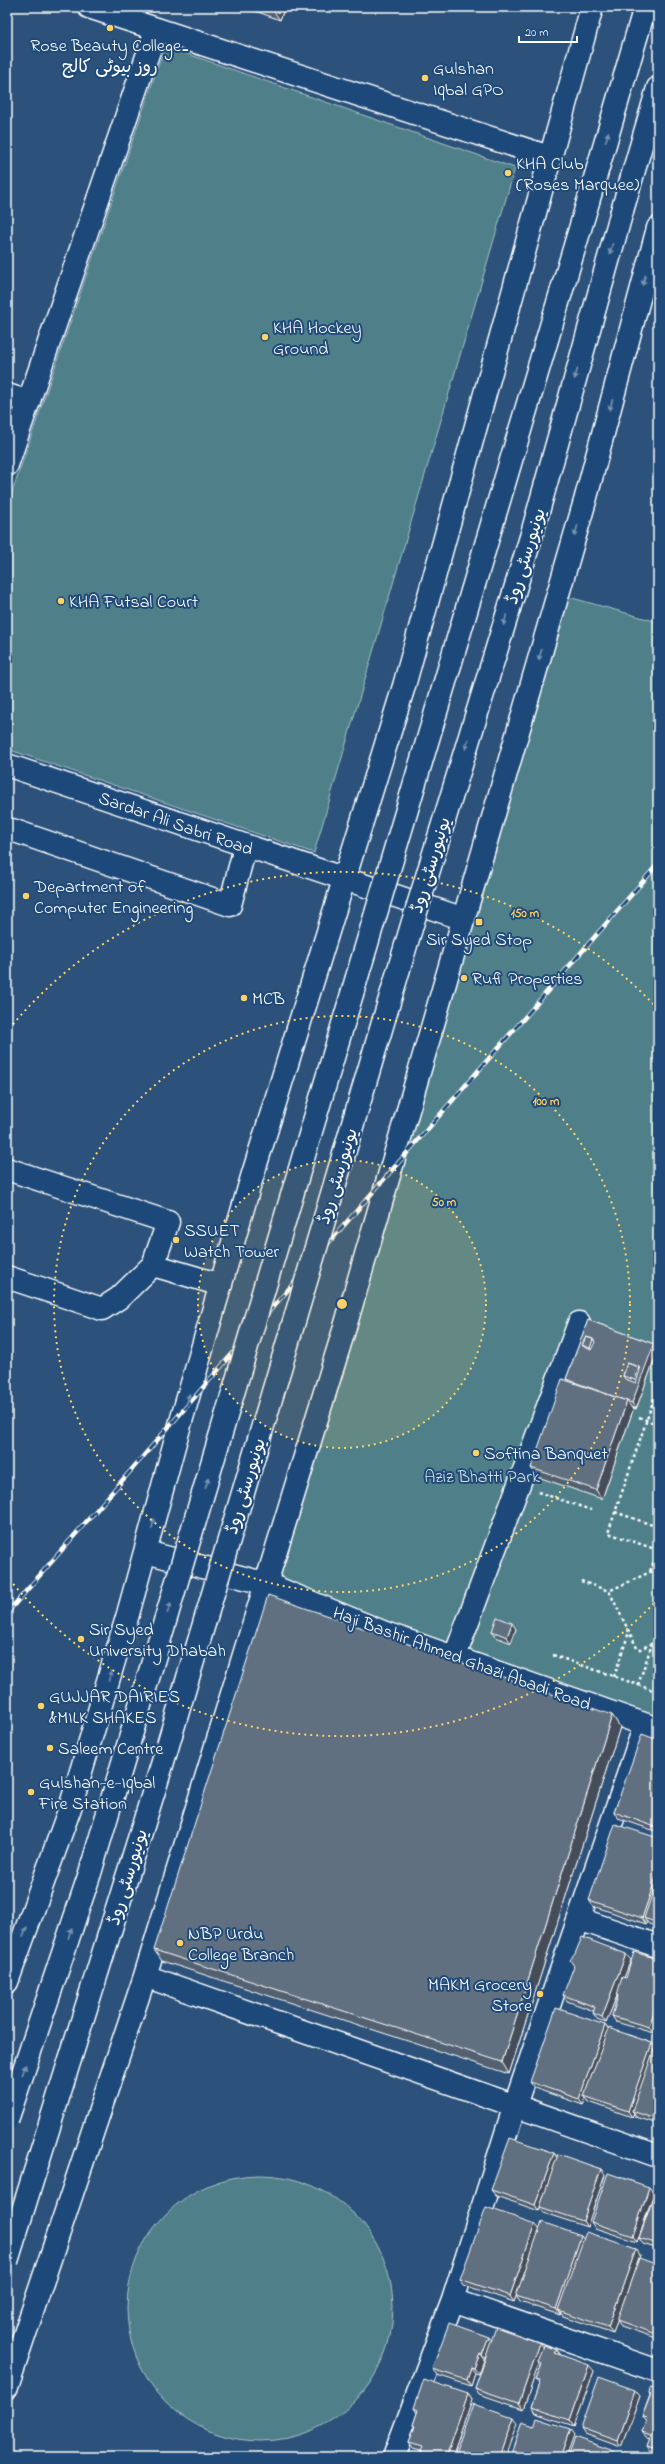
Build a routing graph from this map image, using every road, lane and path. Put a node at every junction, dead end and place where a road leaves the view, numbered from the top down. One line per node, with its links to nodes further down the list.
1 (89, 7): 4 (street)
2 (592, 7): 6 (street)
3 (645, 7): 52 (street, یونیورسٹی روڈ, one-way to 3, bridge)
4 (156, 30): 6 (street); 9 (street)
5 (658, 88): 54 (street, یونیورسٹی روڈ, one-way to 54, bridge)
6 (549, 157): 14 (street)
7 (658, 228): 15 (street, one-way to 15)
8 (7, 395): 9 (street)
9 (29, 402): 10 (street)
10 (7, 465)
11 (7, 766): 13 (street, Sardar Ali Sabri Road)
12 (12, 830): 13 (street)
13 (246, 847): 14 (street, Sardar Ali Sabri Road)
14 (344, 881): 15 (street, Sardar Ali Sabri Road); 19 (street)
15 (464, 919): 36 (street)
16 (7, 1169): 17 (street)
17 (153, 1265): 18 (street); 19 (street)
18 (7, 1277)
19 (221, 1285): 32 (street, one-way to 19)
20 (579, 1323): 27 (street)
21 (658, 1387): 23 (path)
22 (639, 1417): 23 (path)
23 (647, 1420): 25 (path); 29 (path)
24 (658, 1421): 25 (path)
25 (654, 1423): 26 (path)
26 (658, 1431)
27 (518, 1485): 28 (path); 42 (street)
28 (591, 1510)
29 (615, 1512): 30 (path); 31 (path)
30 (658, 1527)
31 (658, 1551): 34 (path)
32 (146, 1552): 36 (street, Haji Bashir Ahmed Ghazi Abadi Road); 50 (street, one-way to 32)
33 (658, 1570): 34 (path)
34 (650, 1572): 37 (path)
35 (581, 1581): 37 (path)
36 (267, 1584): 42 (street, Haji Bashir Ahmed Ghazi Abadi Road); 49 (street)
37 (609, 1591): 38 (path)
38 (629, 1632): 40 (path); 43 (path)
39 (658, 1641): 40 (path)
40 (652, 1644): 44 (path)
41 (553, 1655): 43 (path)
42 (455, 1656): 46 (street, Haji Bashir Ahmed Ghazi Abadi Road)
43 (614, 1677): 44 (path)
44 (638, 1685): 45 (path)
45 (658, 1692)
46 (652, 1727): 47 (street)
47 (579, 1920): 48 (street); 51 (street)
48 (658, 1946)
49 (145, 1976): 51 (street); 57 (street)
50 (7, 1982)
51 (515, 2105): 53 (street); 55 (street)
52 (7, 2120)
53 (658, 2156)
54 (7, 2261)
55 (453, 2300): 56 (street); 58 (street)
56 (658, 2371)
57 (7, 2387)
58 (394, 2457)

